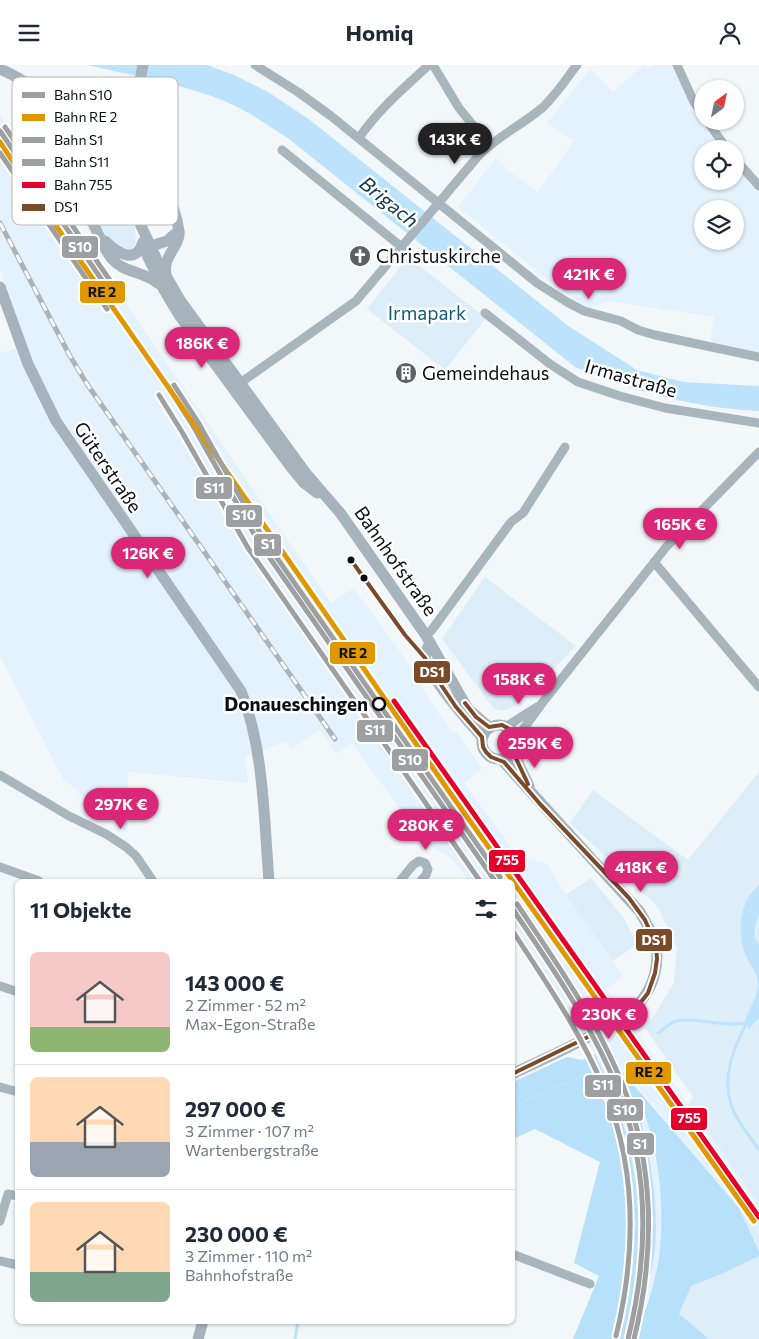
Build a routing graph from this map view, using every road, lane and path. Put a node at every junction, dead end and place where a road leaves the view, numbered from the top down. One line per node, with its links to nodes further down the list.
1 (256, 65): 9 (street)
2 (429, 65): 9 (street)
3 (433, 65): 10 (street)
4 (577, 65): 10 (street)
5 (677, 65): 8 (street)
6 (0, 69): 7 (main road, Bahnhofstraße, bridge)
7 (18, 77)
8 (694, 103)
9 (359, 138): 14 (street)
10 (489, 145): 14 (street)
11 (282, 150): 19 (street)
12 (744, 169): 13 (street)
13 (759, 186)
14 (439, 202): 19 (street); 24 (street)
15 (139, 225): 18 (main road, Bahnhofstraße, bridge)
16 (95, 227): 18 (main road); 21 (main road)
17 (178, 227): 18 (main road); 21 (main road)
18 (147, 244): 21 (main road, Bahnhofstraße)
19 (402, 249): 20 (street); 25 (street)
20 (414, 257)
21 (164, 282): 25 (main road, Bahnhofstraße)
22 (0, 287): 44 (main road, Güterstraße)
23 (485, 313): 26 (street, Irmastraße)
24 (759, 357)
25 (237, 386): 30 (main road, Bahnhofstraße)
26 (759, 423)
27 (565, 447): 30 (street)
28 (759, 453): 29 (street)
29 (654, 563): 31 (street); 32 (street)
30 (427, 638): 34 (main road, Bahnhofstraße); 35 (main road, Bahnhofstraße)
31 (759, 687)
32 (543, 702): 33 (street); 36 (street)
33 (507, 726): 34 (main road); 36 (main road)
34 (489, 727): 35 (main road)
35 (482, 737): 38 (main road)
36 (516, 739): 37 (main road)
37 (513, 752): 38 (main road); 40 (main road)
38 (501, 759): 40 (main road)
39 (0, 775): 42 (street)
40 (534, 797): 49 (main road)
41 (0, 867): 43 (street)
42 (150, 877)
43 (33, 879)
44 (269, 879)
45 (402, 879): 46 (street)
46 (423, 879)
47 (0, 986): 48 (street)
48 (15, 991)
49 (515, 1072)
50 (0, 1087): 51 (street)
51 (15, 1091)
52 (13, 1195): 53 (street)
53 (0, 1221)
54 (515, 1255): 57 (street)
55 (0, 1261): 56 (street)
56 (15, 1264)
57 (590, 1284)
58 (202, 1324): 59 (main road)
59 (198, 1339)

